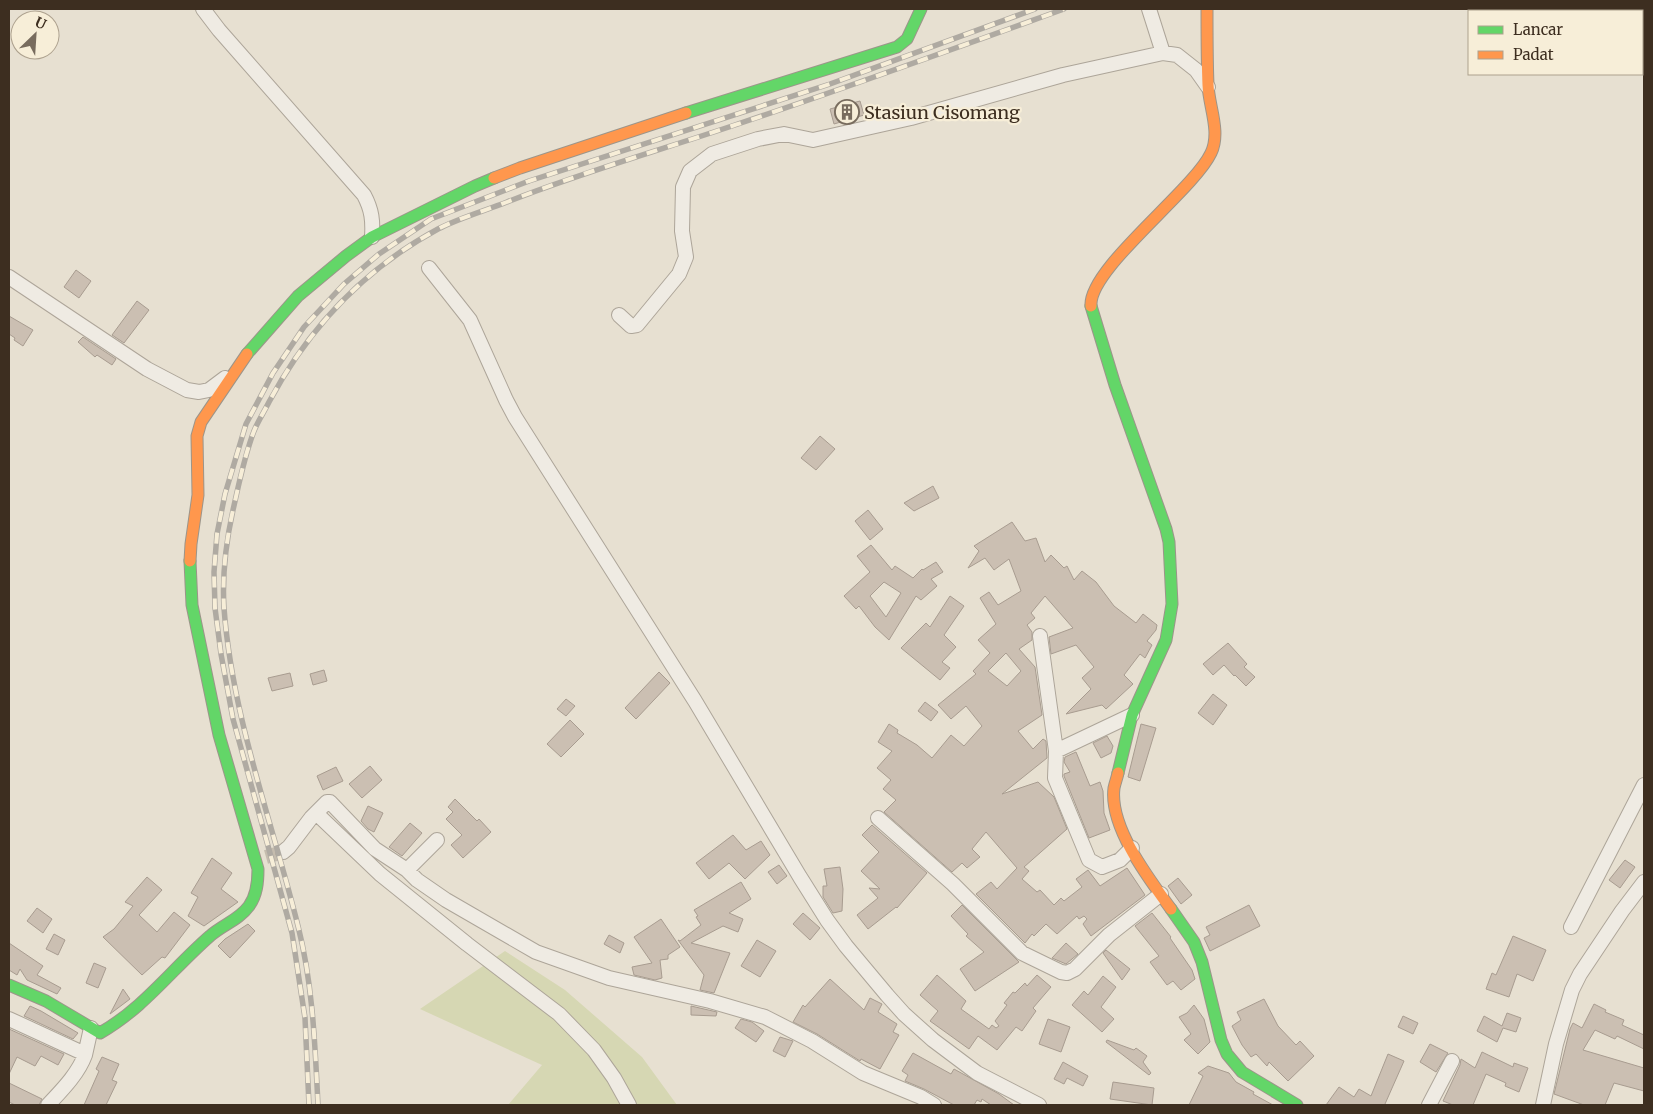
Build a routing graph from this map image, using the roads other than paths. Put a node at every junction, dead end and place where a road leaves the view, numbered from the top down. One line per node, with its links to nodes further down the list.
1 (203, 9): 7 (street)
2 (921, 9): 7 (street)
3 (1149, 9): 5 (street)
4 (1207, 9): 6 (street)
5 (1163, 53): 6 (street); 10 (street)
6 (1208, 87): 13 (street)
7 (372, 237): 11 (street)
8 (429, 268): 33 (street)
9 (9, 278): 11 (street)
10 (619, 315)
11 (241, 361): 27 (street)
12 (1040, 636): 14 (street)
13 (1132, 715): 14 (street); 19 (street)
14 (1056, 751): 19 (street)
15 (1644, 785): 24 (street)
16 (316, 813): 20 (street); 21 (street); 31 (street)
17 (878, 818): 23 (street)
18 (437, 840): 21 (street)
19 (1132, 848): 23 (street)
20 (283, 852)
21 (407, 870): 32 (street)
22 (1644, 882): 36 (street)
23 (1162, 894): 34 (street)
24 (1571, 927)
25 (9, 985): 27 (street)
26 (9, 1019): 28 (street)
27 (91, 1028): 28 (street)
28 (85, 1054): 30 (street)
29 (1452, 1061): 35 (street)
30 (48, 1105)
31 (629, 1105)
32 (934, 1105)
33 (1039, 1105)
34 (1297, 1105)
35 (1429, 1105)
36 (1543, 1105)

